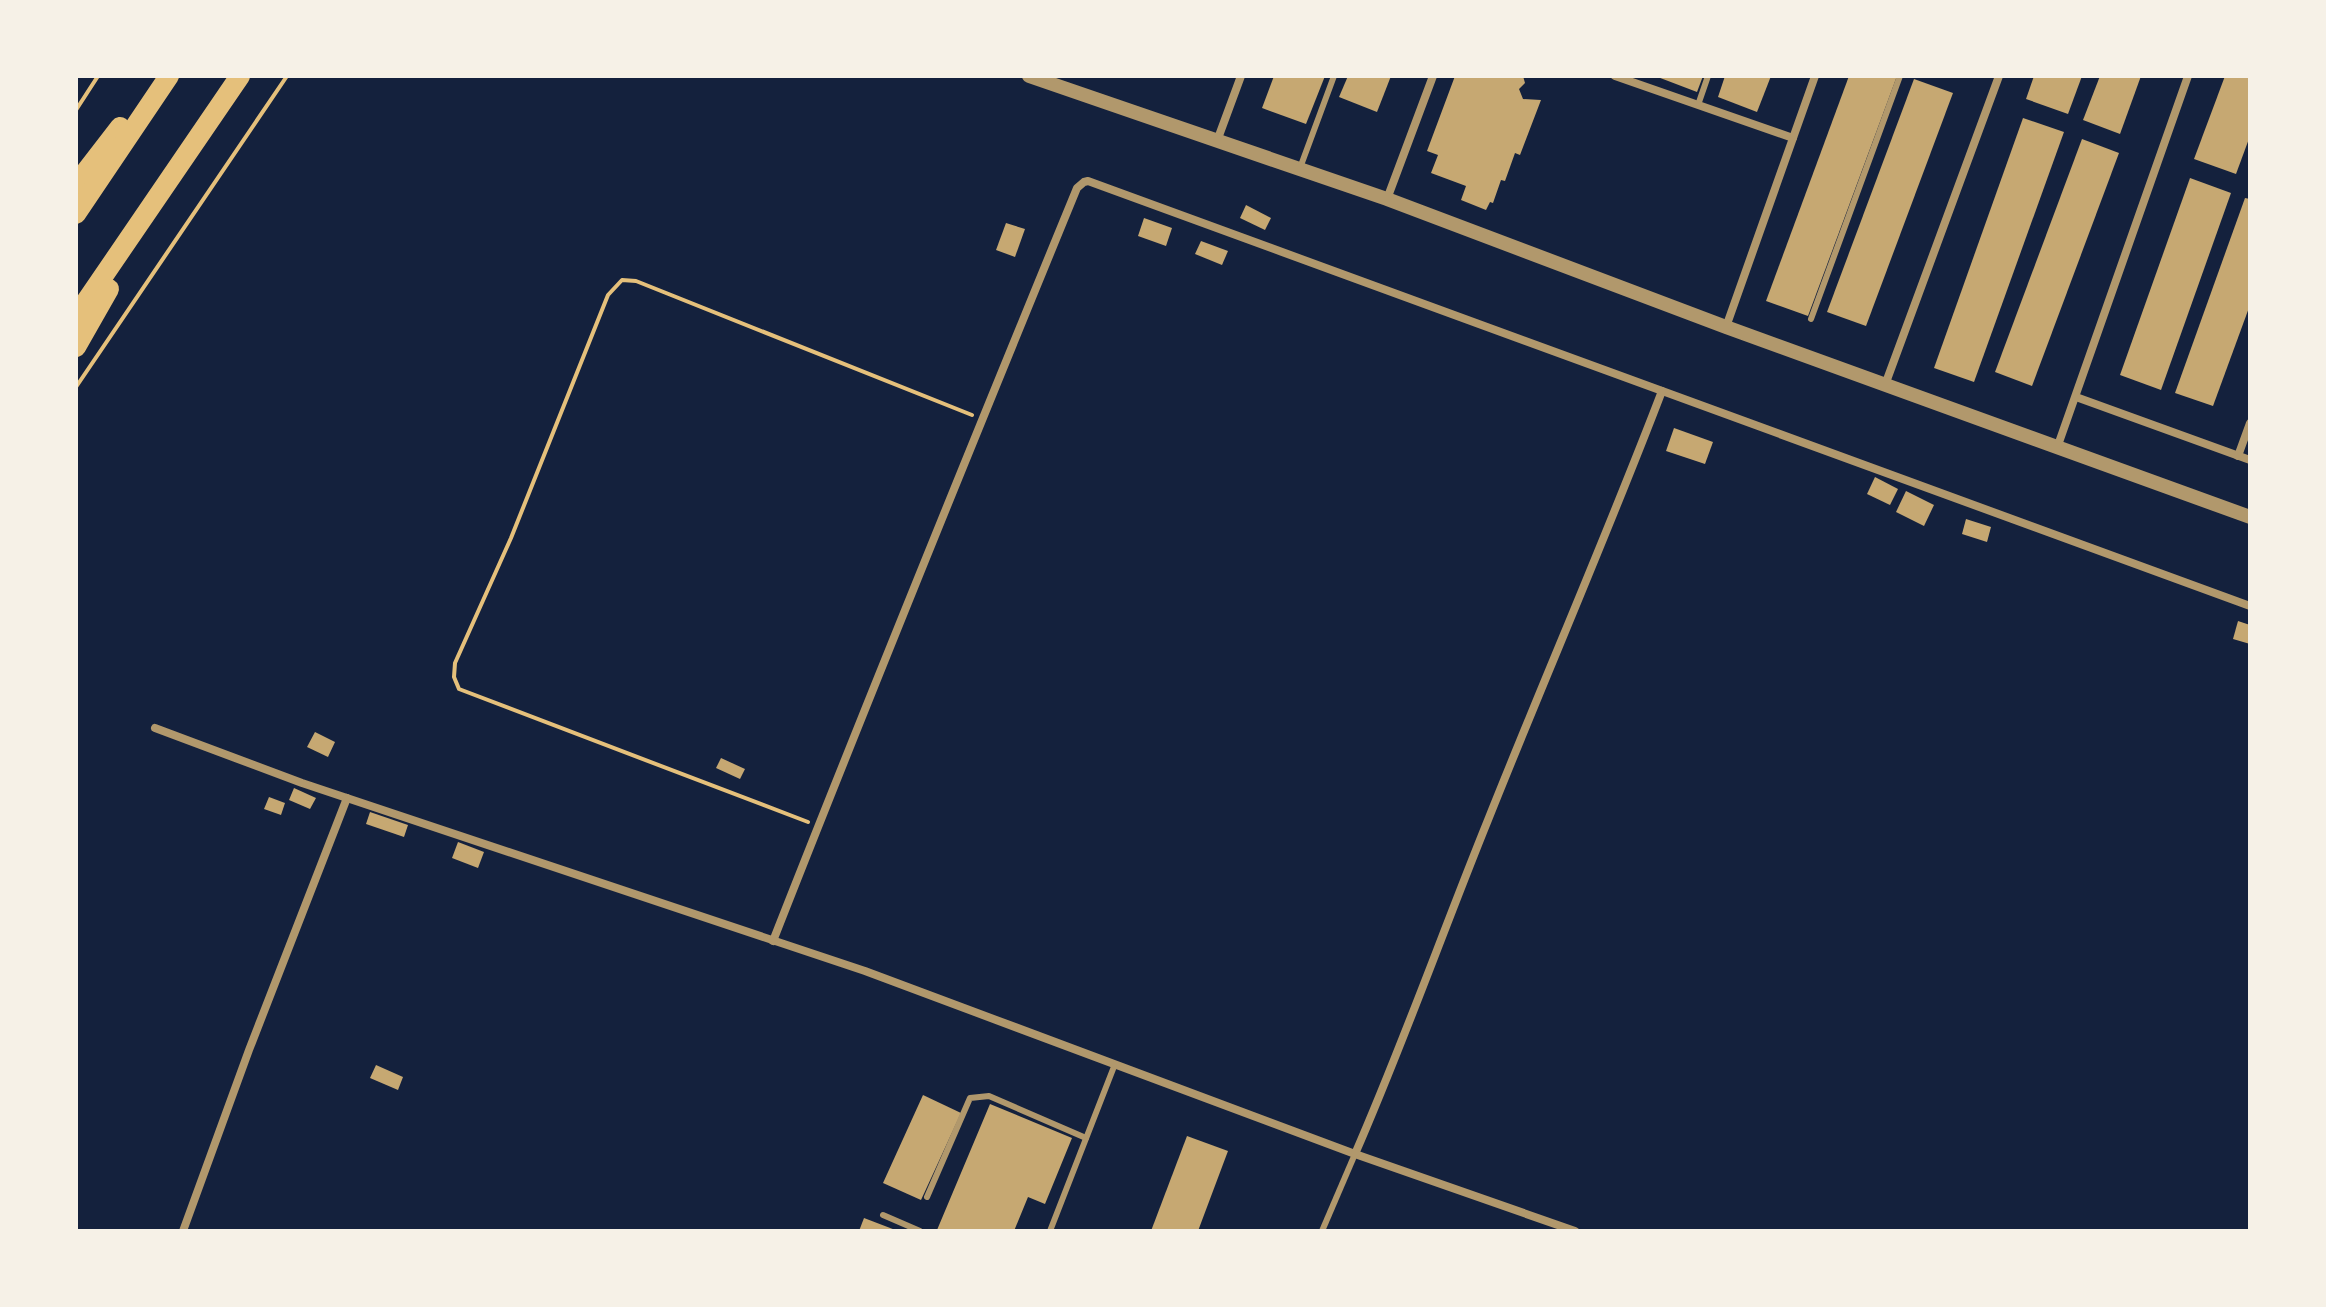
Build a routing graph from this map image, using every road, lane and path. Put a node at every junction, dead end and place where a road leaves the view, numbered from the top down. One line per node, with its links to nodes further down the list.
1 (98, 76): 19 (path)
2 (158, 76): 24 (highway)
3 (169, 76): 26 (highway)
4 (240, 76): 22 (highway)
5 (287, 76): 32 (path)
6 (1029, 76): 17 (street)
7 (1241, 76): 21 (street)
8 (1334, 76): 23 (lane)
9 (1433, 76): 25 (street)
10 (1615, 76): 16 (street)
11 (1708, 76): 18 (lane)
12 (1815, 76): 20 (street)
13 (1900, 76): 28 (lane)
14 (1999, 76): 31 (street)
15 (2188, 76): 34 (street)
16 (1626, 78): 18 (street)
17 (1060, 81): 21 (street)
18 (1698, 105): 20 (street)
19 (76, 110)
20 (1793, 138): 29 (street)
21 (1217, 141): 23 (street)
22 (181, 164): 27 (highway); 30 (highway)
23 (1300, 168): 25 (street)
24 (76, 184)
25 (1387, 199): 29 (street)
26 (76, 214)
27 (76, 316)
28 (1811, 319)
29 (1726, 327): 31 (street)
30 (76, 347)
31 (1885, 385): 37 (street)
32 (76, 387)
33 (1662, 391): 35 (street); 41 (street); 48 (street)
34 (2076, 397): 37 (street); 38 (street)
35 (983, 419): 44 (street); 44 (path)
36 (2250, 423): 38 (street)
37 (2057, 448): 40 (street)
38 (2238, 456): 39 (street)
39 (2250, 460)
40 (2250, 517)
41 (2250, 606)
42 (155, 728): 43 (street)
43 (347, 798): 45 (street); 51 (street)
44 (818, 825): 45 (street)
45 (773, 941): 46 (street)
46 (1115, 1064): 47 (lane); 48 (street)
47 (1086, 1138): 49 (lane); 53 (lane)
48 (1355, 1154): 54 (lane); 55 (street)
49 (927, 1197)
50 (883, 1215): 52 (lane)
51 (183, 1231)
52 (920, 1231)
53 (1050, 1231)
54 (1322, 1231)
55 (1575, 1231)

